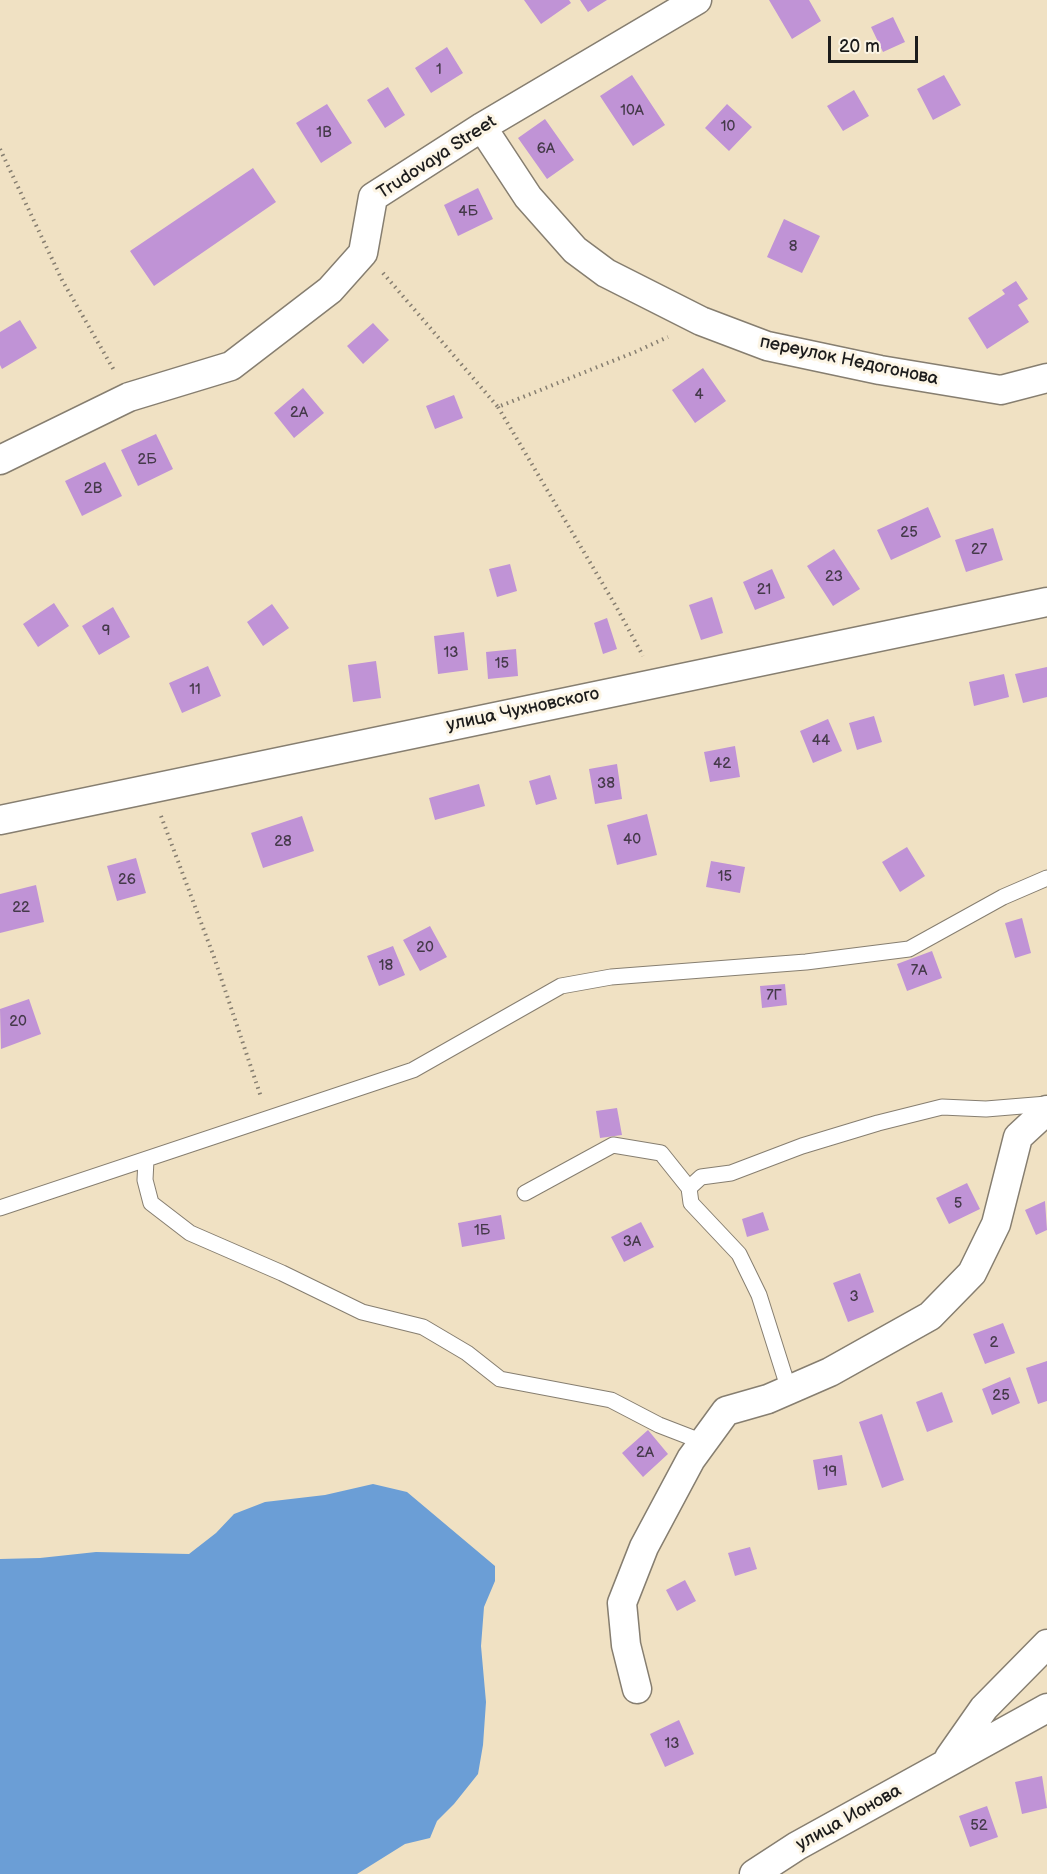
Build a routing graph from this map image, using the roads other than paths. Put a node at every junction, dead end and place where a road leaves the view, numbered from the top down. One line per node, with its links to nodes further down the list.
1 (697, 0): 2 (street, Trudovaya Street)
2 (482, 127): 3 (street, переулок Недогонова); 4 (street, Trudovaya Street)
3 (1047, 378)
4 (0, 460)
5 (1047, 602): 6 (street, улица Чухновского)
6 (0, 820)
7 (1047, 878): 10 (lane)
8 (1047, 1104): 11 (lane)
9 (1047, 1110): 14 (street)
10 (146, 1160): 13 (lane); 15 (lane)
11 (689, 1188): 12 (lane); 14 (lane)
12 (525, 1193)
13 (0, 1208)
14 (789, 1390): 15 (street)
15 (703, 1442): 17 (street)
16 (1047, 1644): 19 (street, улица Ионова)
17 (637, 1689)
18 (1047, 1708): 19 (street, улица Ионова)
19 (945, 1764): 20 (street, улица Ионова)
20 (754, 1874)

